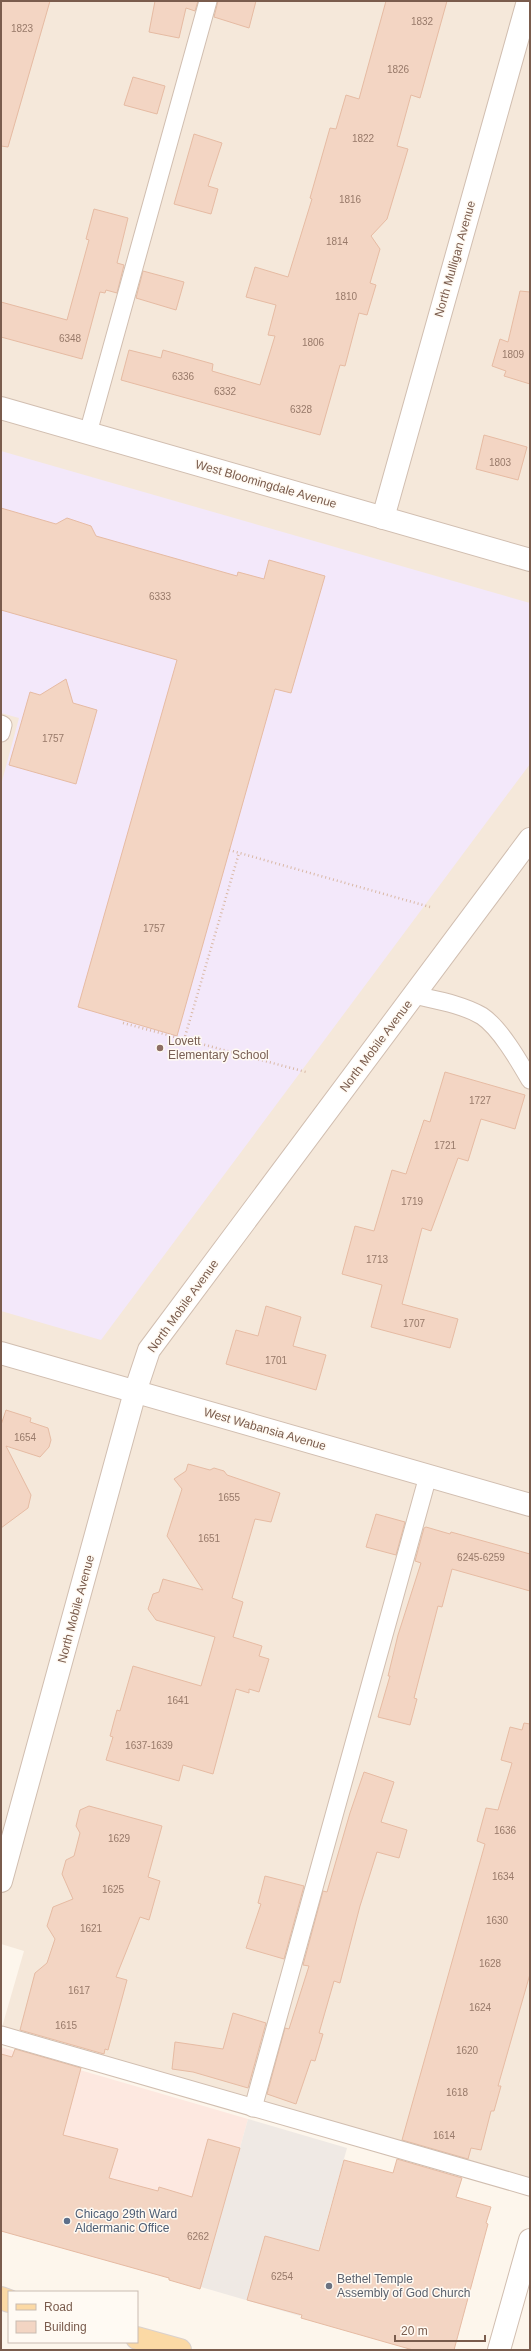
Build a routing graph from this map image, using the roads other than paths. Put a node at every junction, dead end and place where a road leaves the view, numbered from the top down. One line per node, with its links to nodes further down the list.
1 (208, 1): 4 (lane)
2 (528, 1): 5 (street, North Mulligan Avenue)
3 (1, 408): 4 (street, West Bloomingdale Avenue)
4 (88, 433): 5 (street, West Bloomingdale Avenue)
5 (383, 518): 6 (street, West Bloomingdale Avenue)
6 (530, 560)
7 (1, 724): 8 (lane)
8 (1, 733)
9 (530, 839): 10 (street, North Mobile Avenue)
10 (414, 995): 11 (lane); 13 (street, North Mobile Avenue)
11 (530, 1080)
12 (1, 1353): 13 (street, West Wabansia Avenue)
13 (135, 1392): 14 (street, West Wabansia Avenue); 16 (street, North Mobile Avenue)
14 (428, 1476): 15 (street, West Wabansia Avenue); 18 (lane)
15 (530, 1505)
16 (1, 1880)
17 (1, 2035): 18 (lane)
18 (253, 2108): 19 (lane)
19 (530, 2187)
20 (530, 2240): 23 (street)
21 (138, 2338): 22 (main road)
22 (180, 2350)
23 (500, 2350)

